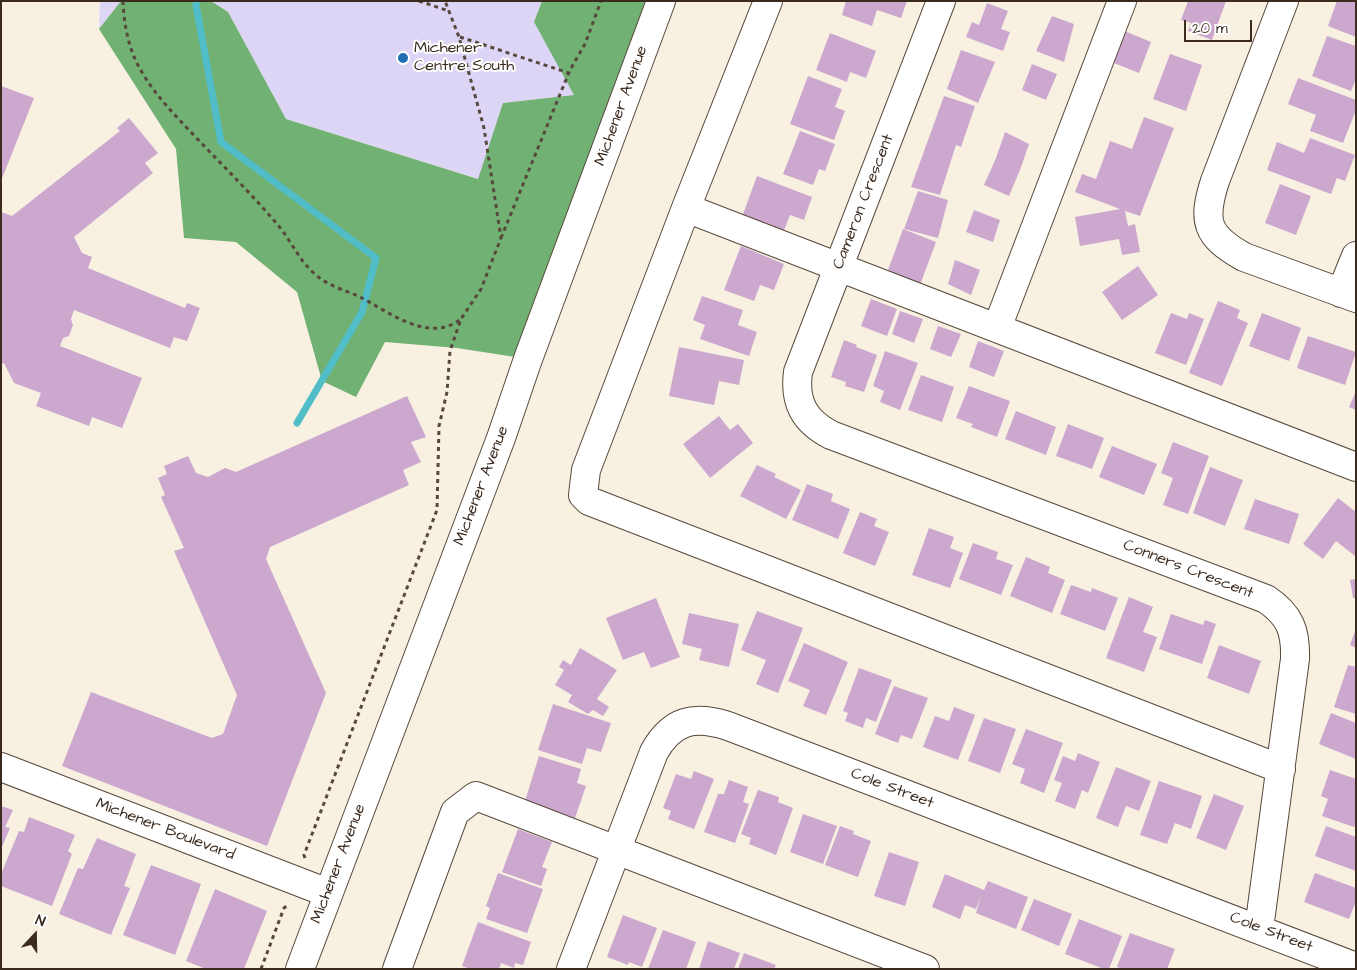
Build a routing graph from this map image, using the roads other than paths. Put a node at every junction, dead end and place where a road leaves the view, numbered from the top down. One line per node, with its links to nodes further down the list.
1 (661, 1): 16 (street, Michener Avenue)
2 (768, 1): 6 (street)
3 (941, 1): 8 (street, Cameron Crescent)
4 (1122, 1): 10 (street)
5 (1284, 1): 9 (street)
6 (686, 208): 8 (street); 14 (street)
7 (1356, 256): 9 (street)
8 (839, 268): 10 (street); 11 (street, Cameron Crescent)
9 (1349, 296)
10 (997, 328): 12 (street)
11 (801, 405): 14 (street, Conners Crescent)
12 (1356, 467)
13 (1, 767): 16 (street, Michener Boulevard)
14 (1280, 769): 17 (street, Conners Crescent)
15 (616, 850): 17 (street, Cole Street); 20 (street); 21 (street, Cole Street); 22 (street)
16 (328, 894): 19 (street, Michener Avenue)
17 (1259, 929): 18 (street, Cole Street)
18 (1356, 967)
19 (300, 969)
20 (396, 969)
21 (571, 969)
22 (925, 969)

